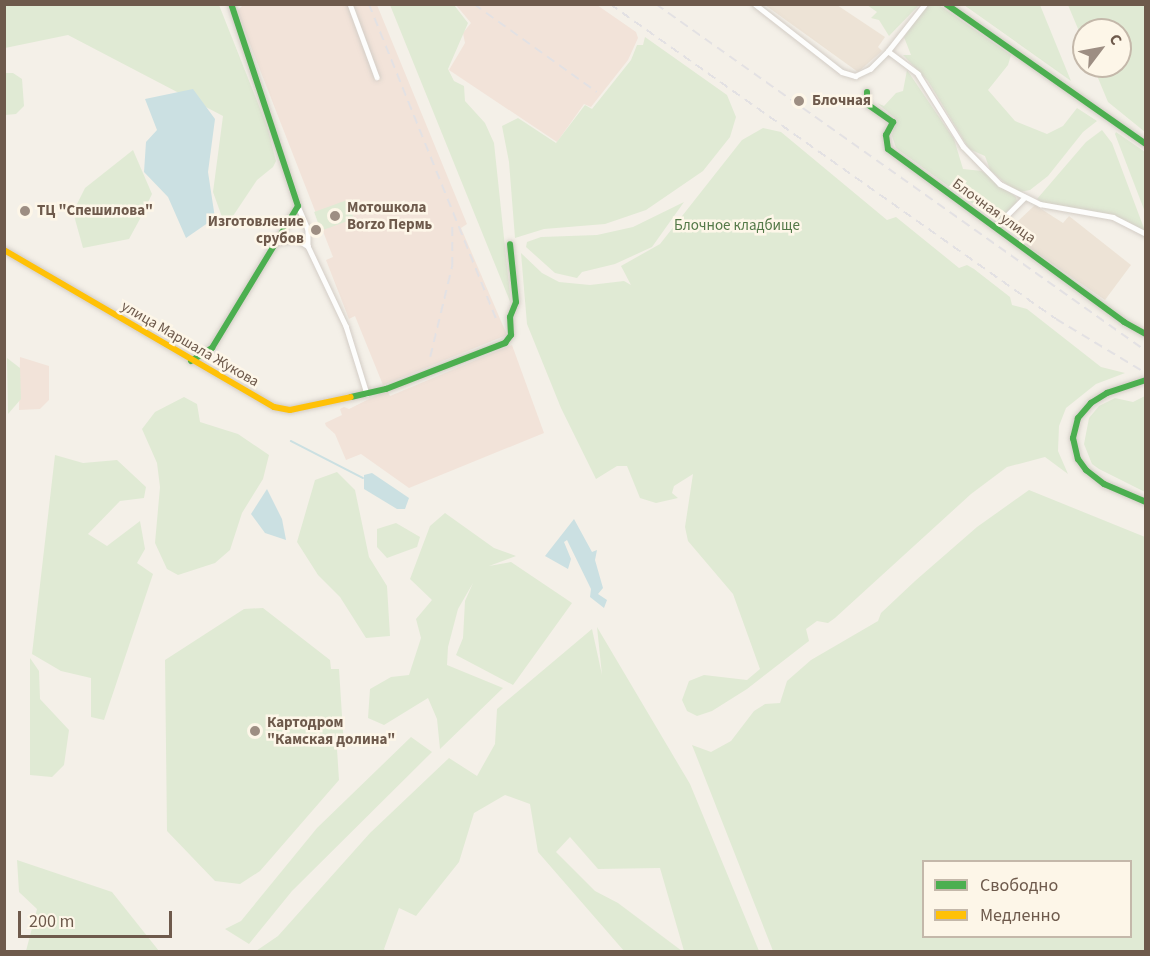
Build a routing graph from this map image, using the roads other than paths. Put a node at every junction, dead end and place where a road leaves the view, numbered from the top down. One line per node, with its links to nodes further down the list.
1 (231, 4): 11 (street)
2 (350, 4): 7 (street)
3 (755, 4): 6 (street)
4 (924, 4): 6 (street)
5 (946, 4): 9 (street)
6 (888, 51): 10 (street)
7 (378, 77)
8 (867, 92): 12 (street, Блочная улица)
9 (1146, 144)
10 (1024, 198): 12 (street); 13 (street)
11 (298, 206): 14 (street); 16 (street)
12 (995, 227): 19 (street, Блочная улица)
13 (1146, 234)
14 (278, 242): 16 (street); 20 (street)
15 (510, 244): 22 (street, улица Маршала Жукова)
16 (309, 249): 22 (street)
17 (4, 250): 18 (street, улица Маршала Жукова)
18 (8, 257): 20 (street, улица Маршала Жукова)
19 (1146, 334)
20 (191, 361): 22 (street, улица Маршала Жукова)
21 (1146, 380): 23 (street)
22 (367, 394)
23 (1146, 502)

